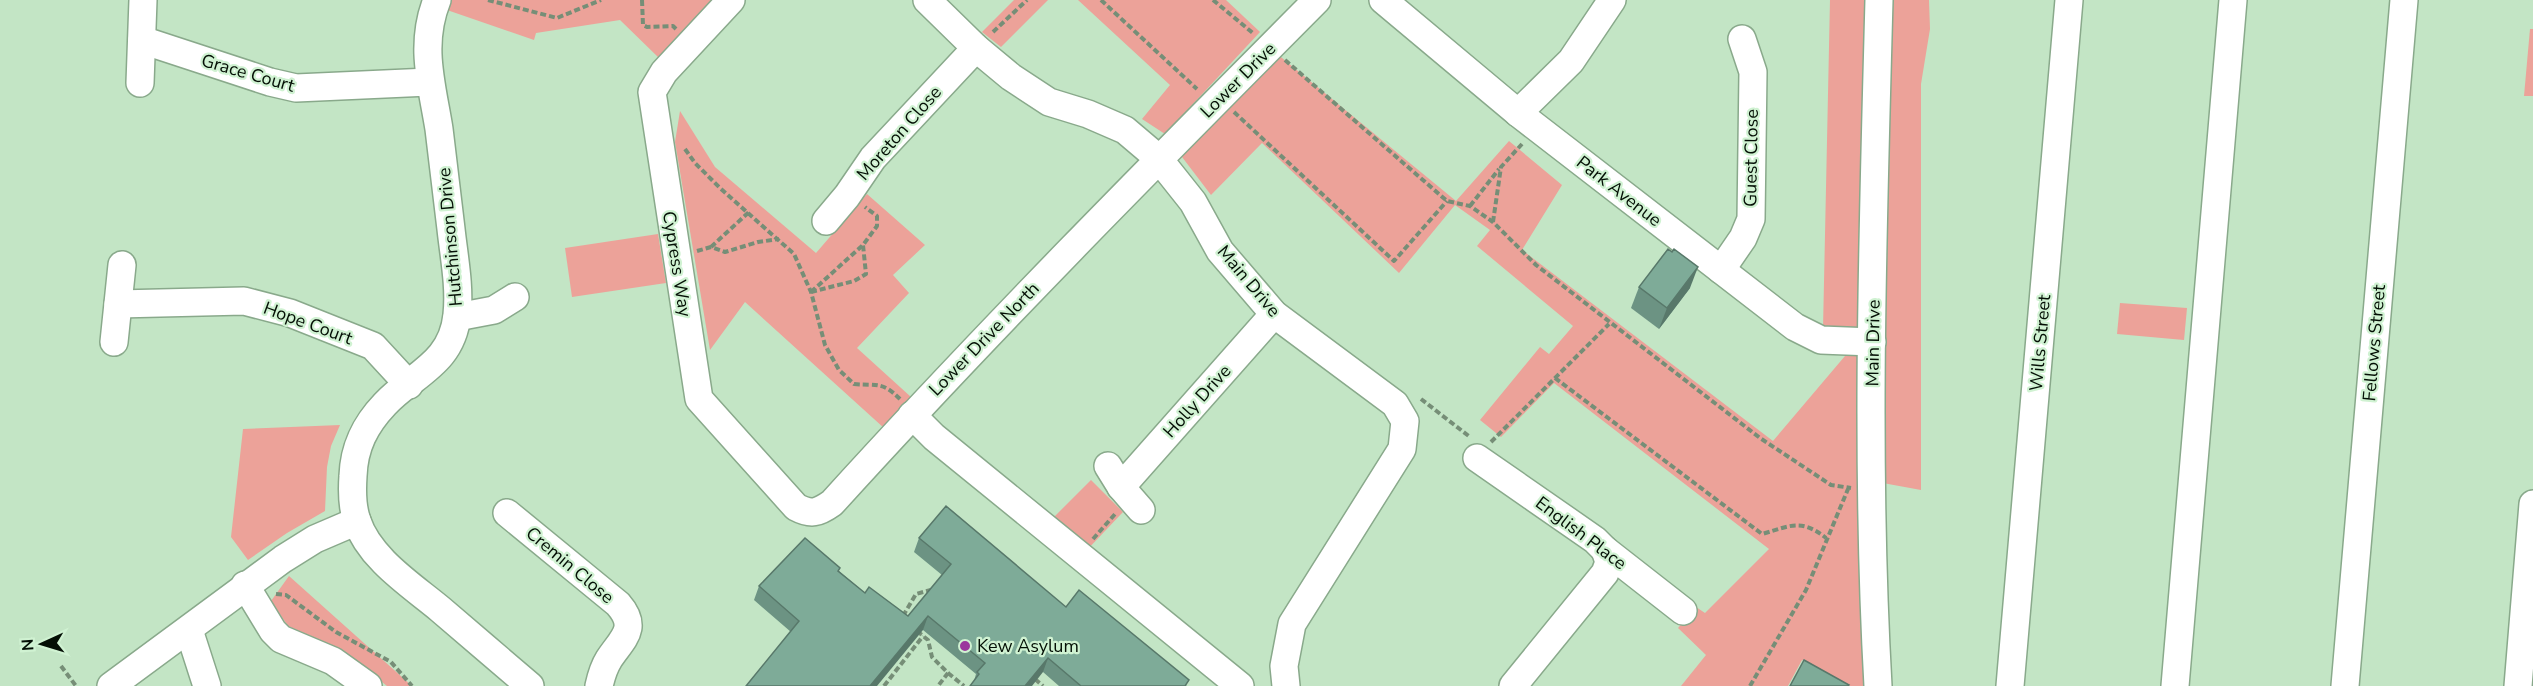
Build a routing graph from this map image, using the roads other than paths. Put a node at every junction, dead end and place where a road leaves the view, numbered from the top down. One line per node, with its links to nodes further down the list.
1 (143, 0): 13 (street)
2 (437, 0): 15 (street, Hutchinson Drive)
3 (731, 0): 34 (street, Cypress Way)
4 (927, 0): 14 (street, Main Drive)
5 (1317, 0): 18 (street, Lower Drive)
6 (1383, 0): 17 (street, Park Avenue)
7 (1612, 0): 17 (street)
8 (1879, 0): 27 (street, Main Drive)
9 (2069, 0): 49 (street, Wills Street)
10 (2233, 0): 50 (street)
11 (2404, 0): 51 (street, Fellows Street)
12 (1742, 39): 21 (street, Guest Close)
13 (142, 40): 15 (street, Grace Court); 16 (street)
14 (984, 40): 18 (street, Main Drive); 19 (street, Moreton Close)
15 (429, 82): 25 (street, Hutchinson Drive)
16 (140, 83)
17 (1523, 125): 21 (street, Park Avenue)
18 (1158, 158): 24 (street, Main Drive); 29 (street, Lower Drive North)
19 (826, 221)
20 (122, 265): 23 (street)
21 (1721, 270): 27 (street, Park Avenue)
22 (515, 297): 25 (street)
23 (118, 304): 26 (street); 28 (street, Hope Court)
24 (1274, 314): 31 (street, Holly Drive); 46 (street, Main Drive)
25 (457, 317): 28 (street, Hutchinson Drive)
26 (114, 342)
27 (1872, 342): 48 (street, Main Drive)
28 (409, 385): 35 (street, Hutchinson Drive)
29 (912, 415): 34 (street, Lower Drive North); 45 (street)
30 (1481, 453): 36 (street, English Place)
31 (1125, 490)
32 (2533, 504): 52 (street)
33 (507, 512): 44 (street, Cremin Close)
34 (808, 513)
35 (357, 521): 37 (street); 43 (street, Hutchinson Drive)
36 (1605, 550): 38 (street, English Place); 47 (street)
37 (245, 585): 39 (street); 42 (street)
38 (1683, 611)
39 (189, 630): 40 (street); 41 (street)
40 (111, 686)
41 (207, 686)
42 (368, 686)
43 (530, 686)
44 (599, 686)
45 (1240, 686)
46 (1286, 686)
47 (1513, 686)
48 (1878, 686)
49 (2010, 686)
50 (2175, 686)
51 (2345, 686)
52 (2518, 686)

